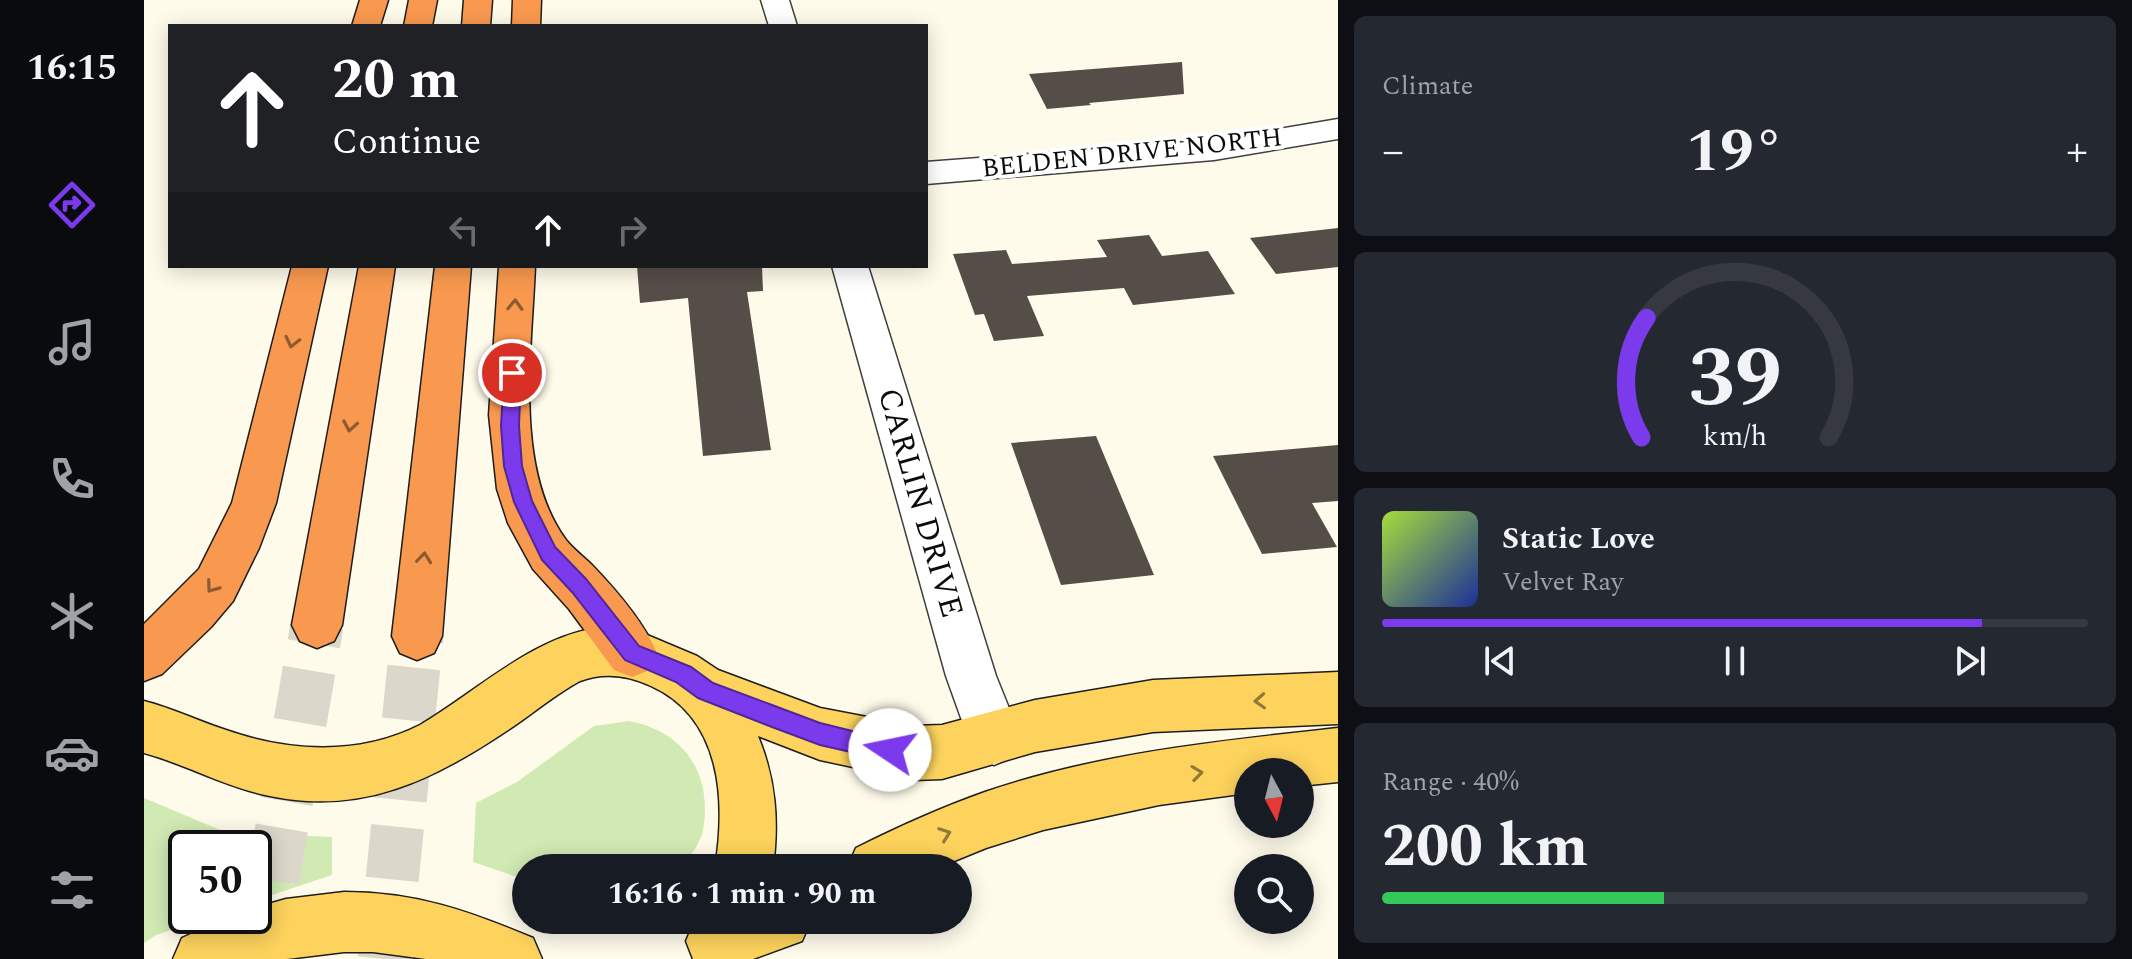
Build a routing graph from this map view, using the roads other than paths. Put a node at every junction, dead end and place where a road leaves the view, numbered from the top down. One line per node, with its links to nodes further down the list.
1 (374, 0): 6 (highway)
2 (423, 0): 7 (highway)
3 (478, 0): 8 (highway)
4 (527, 0): 9 (highway)
5 (775, 0): 10 (street)
6 (367, 24)
7 (418, 24)
8 (476, 24)
9 (526, 24)
10 (782, 24)
11 (1338, 129): 12 (street, BELDEN DRIVE NORTH)
12 (928, 173)
13 (310, 268): 21 (highway, one-way to 21)
14 (377, 268): 18 (highway, one-way to 18)
15 (453, 268): 19 (highway, one-way to 15)
16 (517, 268): 20 (highway, one-way to 16)
17 (851, 268): 25 (street, CARLIN DRIVE)
18 (317, 625)
19 (417, 636)
20 (632, 653): 22 (main road); 24 (main road)
21 (144, 657)
22 (706, 691): 25 (main road); 27 (main road)
23 (1338, 698): 25 (main road, one-way to 25)
24 (144, 727)
25 (994, 738)
26 (1338, 755): 28 (main road, one-way to 26)
27 (747, 854)
28 (902, 854)
29 (733, 934): 30 (main road)
30 (712, 940)
31 (203, 959): 32 (main road)
32 (512, 959)

